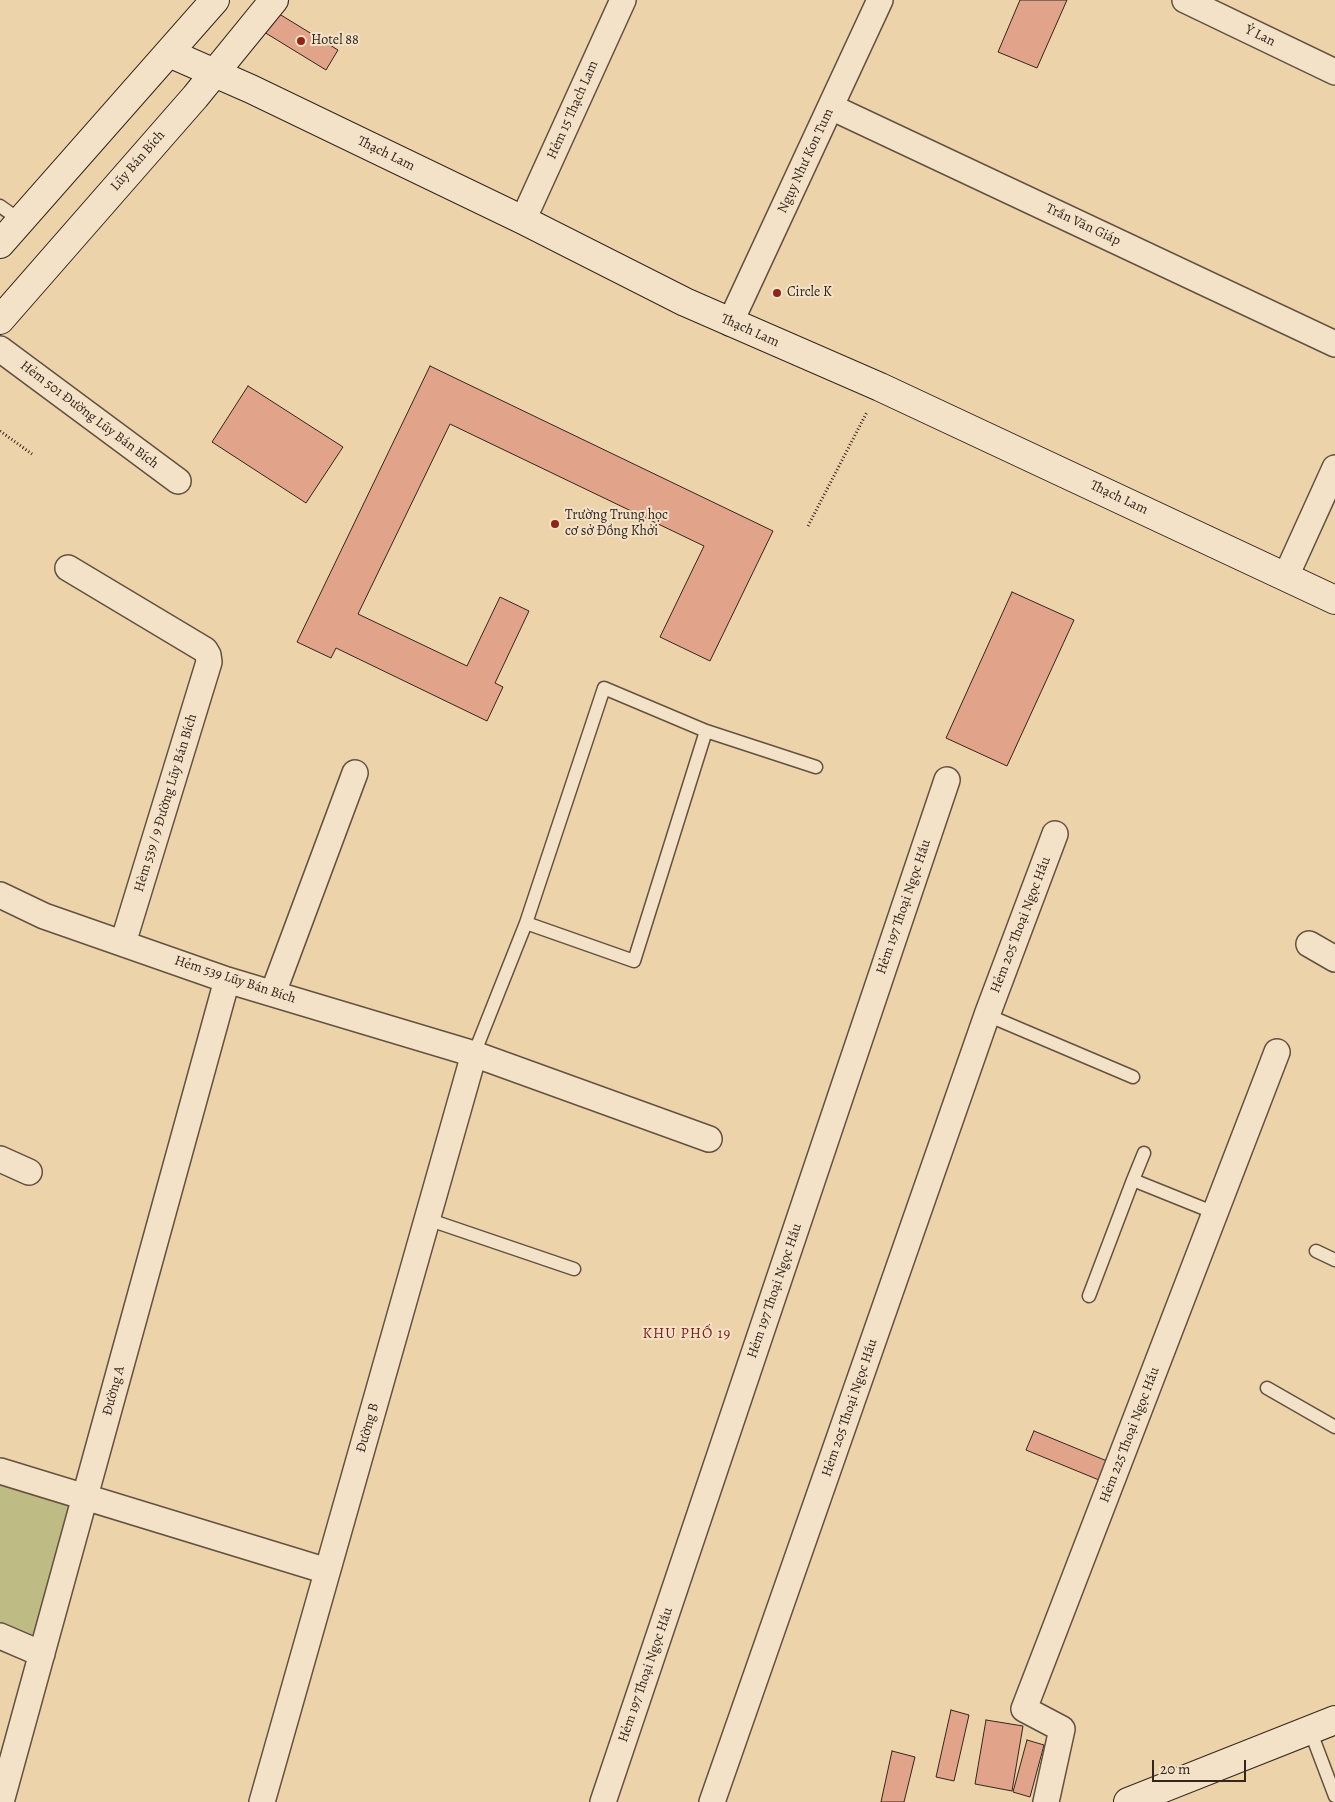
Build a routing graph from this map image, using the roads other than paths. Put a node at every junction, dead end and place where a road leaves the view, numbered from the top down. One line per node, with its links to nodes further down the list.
1 (215, 0): 6 (street)
2 (274, 0): 8 (street, Lũy Bán Bích)
3 (623, 0): 11 (street, Hẻm 15 Thạch Lam)
4 (880, 0): 9 (street, Ngụy Như Kon Tum)
5 (1185, 0): 7 (street, Ỷ Lan)
6 (169, 53): 8 (street, Thạch Lam); 10 (street)
7 (1335, 72)
8 (214, 73): 11 (street, Thạch Lam); 13 (street, Lũy Bán Bích)
9 (831, 107): 14 (street, Ngụy Như Kon Tum); 15 (street, Trần Văn Giáp)
10 (10, 214): 12 (street)
11 (524, 220): 14 (street, Thạch Lam)
12 (0, 244)
13 (0, 320)
14 (730, 322): 20 (street, Thạch Lam)
15 (1335, 344)
16 (0, 349): 18 (street, Hẻm 501 Đường Lũy Bán Bích)
17 (1335, 468): 20 (street)
18 (178, 481)
19 (68, 568): 29 (street, Hèm 539 / 9 Đường Lũy Bán Bích)
20 (1286, 576): 21 (street, Thạch Lam)
21 (1335, 600)
22 (706, 731): 23 (lane); 28 (lane); 28 (lane)
23 (816, 767)
24 (355, 773): 33 (street)
25 (947, 780): 61 (street, Hẻm 197 Thoại Ngọc Hầu)
26 (1055, 834): 34 (street, Hẻm 205 Thoại Ngọc Hầu)
27 (0, 895): 29 (street, Hẻm 539 Lũy Bán Bích)
28 (526, 923): 36 (lane)
29 (123, 943): 32 (street, Hẻm 539 Lũy Bán Bích)
30 (1309, 944): 31 (street)
31 (1335, 959)
32 (227, 980): 33 (street, Hẻm 539 Lũy Bán Bích); 52 (street, Đường A)
33 (273, 993): 36 (street, Hẻm 539 Lũy Bán Bích)
34 (987, 1015): 37 (lane); 62 (street, Hẻm 205 Thoại Ngọc Hầu)
35 (1278, 1052): 43 (street, Hẻm 225 Thoại Ngọc Hầu)
36 (474, 1054): 38 (street, Hẻm 539 Lũy Bán Bích); 44 (street, Đường B)
37 (1133, 1077)
38 (709, 1139)
39 (1144, 1153): 42 (lane)
40 (0, 1159): 41 (street)
41 (30, 1172)
42 (1133, 1180): 43 (lane); 48 (lane)
43 (1215, 1213): 63 (street, Hẻm 225 Thoại Ngọc Hầu)
44 (427, 1219): 47 (lane); 53 (street, Đường B)
45 (1316, 1251): 46 (lane)
46 (1335, 1260)
47 (574, 1268)
48 (1089, 1296)
49 (1267, 1388): 50 (lane)
50 (1335, 1427)
51 (0, 1471): 52 (street)
52 (85, 1497): 53 (street); 55 (street, Đường A)
53 (327, 1571): 60 (street, Đường B)
54 (0, 1636): 55 (street)
55 (42, 1654): 58 (street, Đường A)
56 (1335, 1720): 57 (street)
57 (1310, 1730): 59 (lane); 64 (street)
58 (2, 1790)
59 (1335, 1796)
60 (262, 1802)
61 (603, 1802)
62 (712, 1802)
63 (1046, 1802)
64 (1128, 1802)

